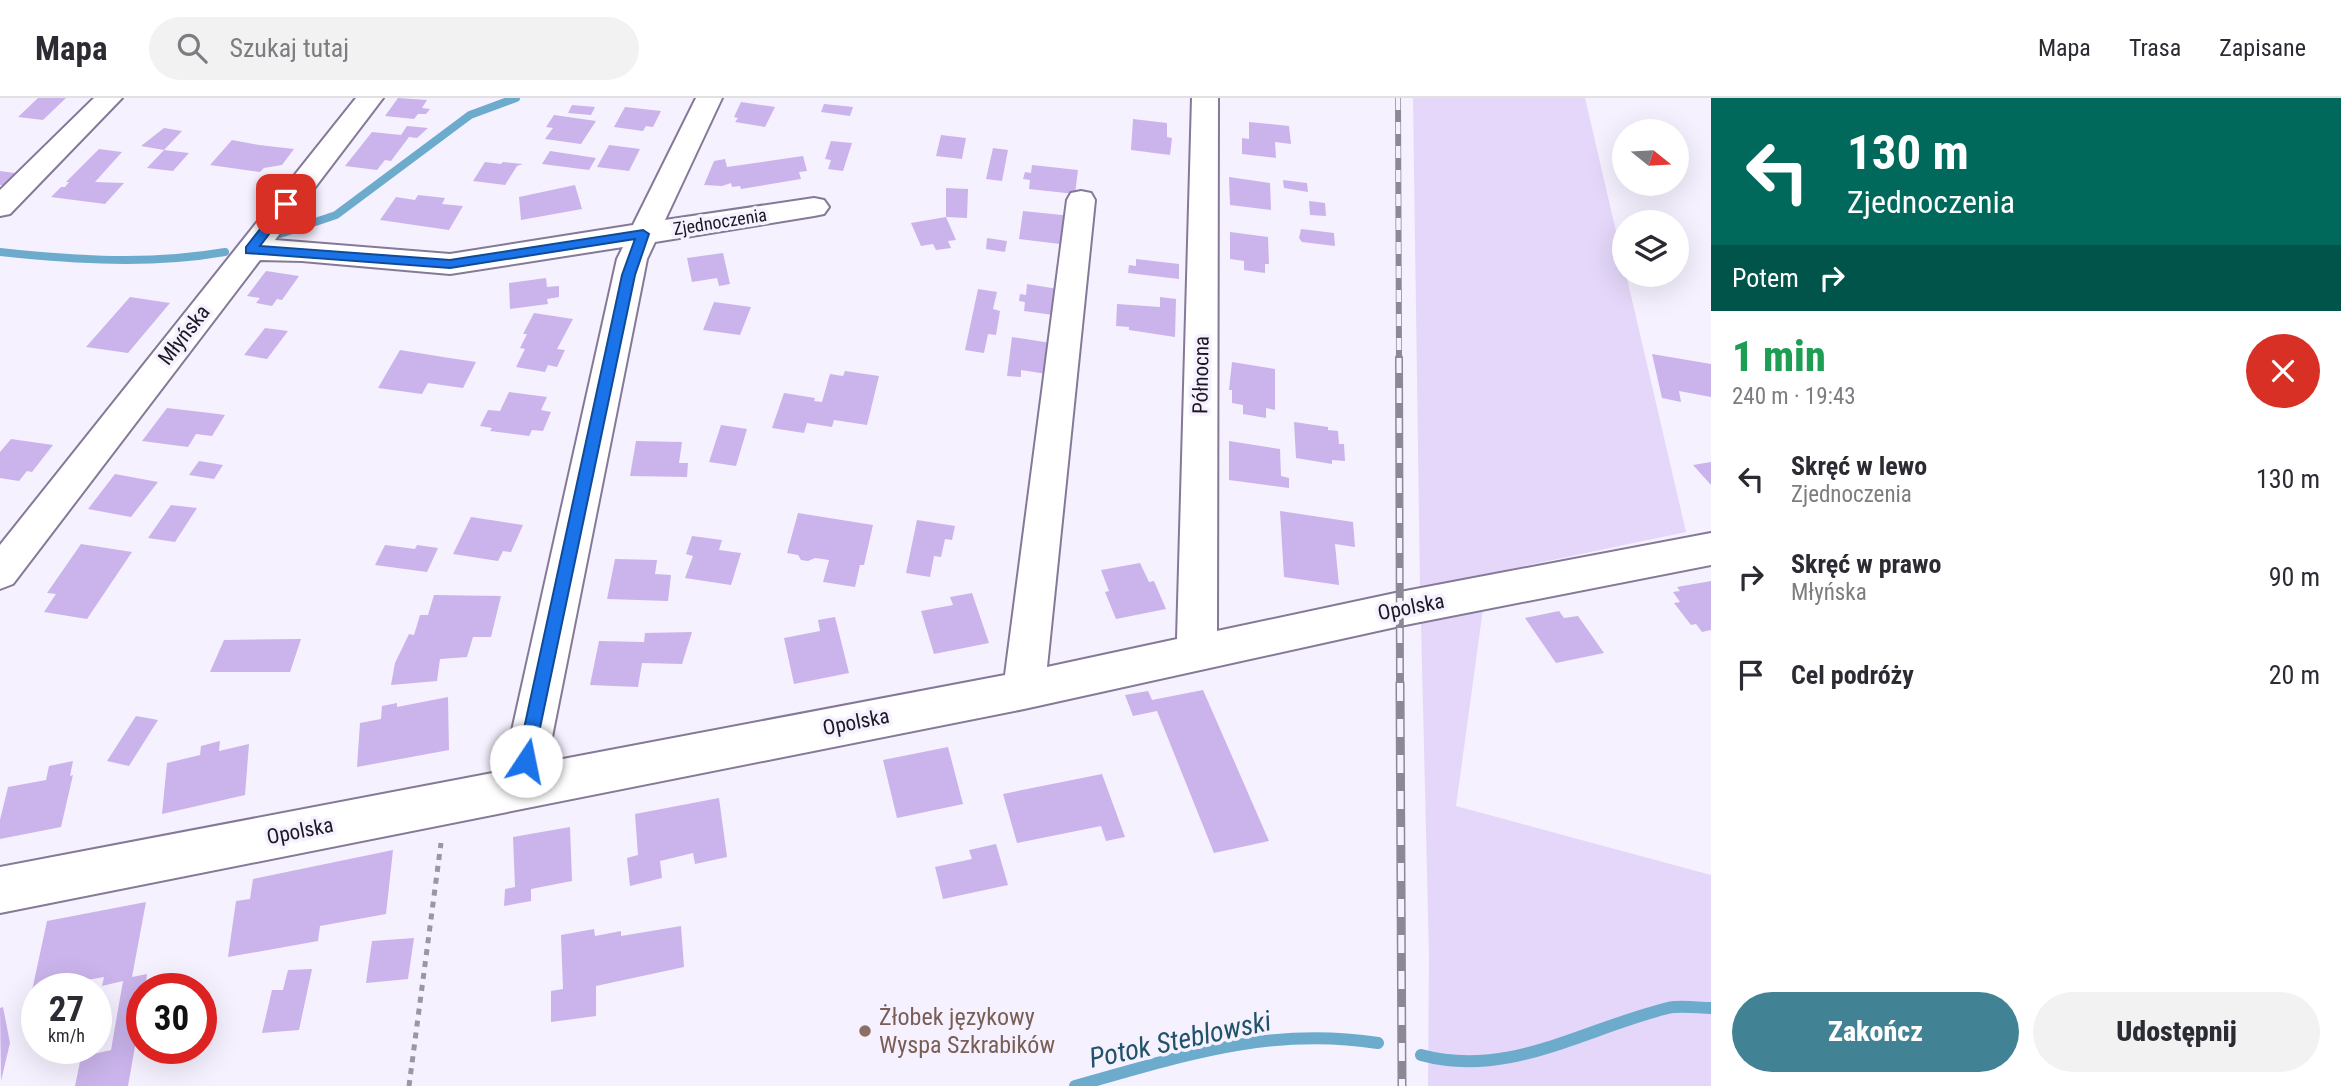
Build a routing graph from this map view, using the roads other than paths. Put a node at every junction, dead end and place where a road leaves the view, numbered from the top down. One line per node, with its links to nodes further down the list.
1 (109, 98): 6 (street)
2 (370, 98): 9 (street, Młyńska)
3 (709, 98): 8 (street)
4 (1205, 98): 12 (street, Północna)
5 (1081, 200): 13 (street)
6 (0, 207)
7 (814, 207): 8 (street, Zjednoczenia)
8 (643, 234): 9 (street, Zjednoczenia); 14 (street)
9 (250, 250): 11 (street, Młyńska)
10 (1711, 549): 12 (street, Opolska)
11 (0, 573)
12 (1197, 653): 13 (street, Opolska)
13 (1024, 690): 14 (street, Opolska)
14 (521, 788): 15 (street, Opolska)
15 (0, 890)

